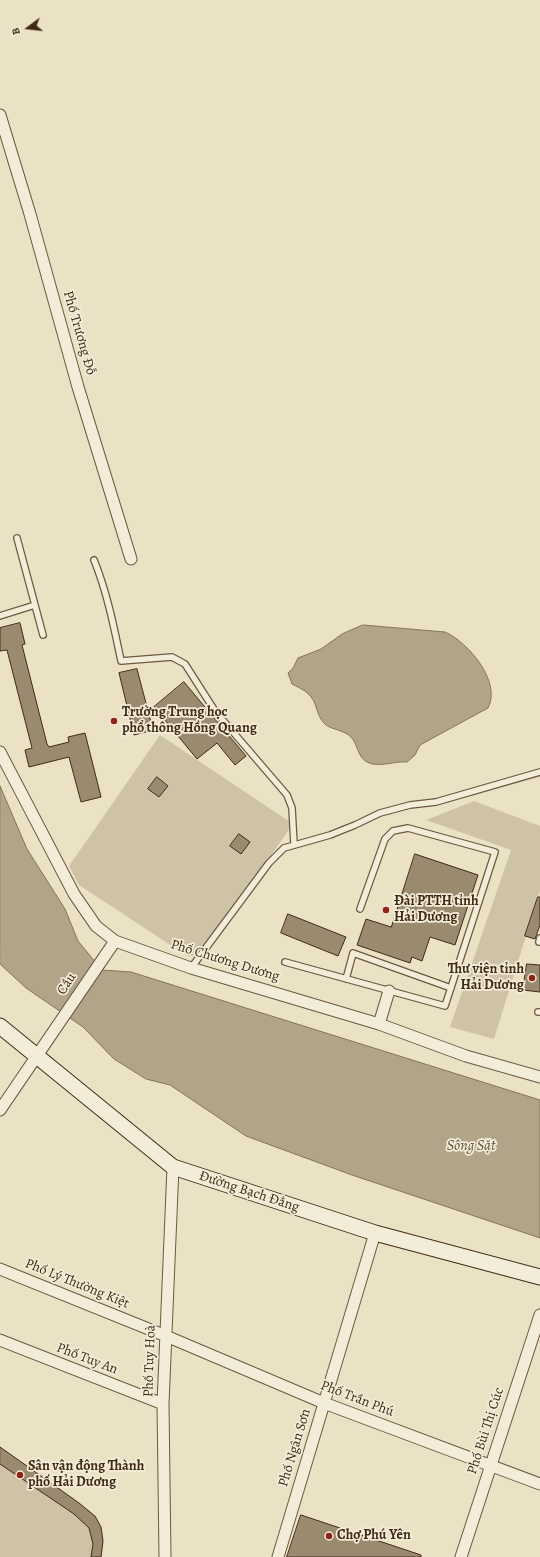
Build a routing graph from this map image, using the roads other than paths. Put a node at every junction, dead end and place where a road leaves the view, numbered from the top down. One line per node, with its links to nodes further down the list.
1 (0, 115): 3 (street, Phố Trương Đỗ)
2 (17, 538): 5 (lane)
3 (131, 559)
4 (94, 560): 10 (lane)
5 (35, 605): 6 (lane); 7 (lane)
6 (0, 616)
7 (43, 634)
8 (0, 752): 12 (street, Phố Chương Dương)
9 (540, 772): 10 (lane)
10 (294, 844): 14 (lane)
11 (360, 909): 16 (lane)
12 (115, 941): 14 (street, Phố Chương Dương); 20 (street, Cầu)
13 (285, 962): 15 (lane)
14 (191, 968): 18 (street, Phố Chương Dương)
15 (346, 979): 16 (lane); 17 (lane)
16 (451, 988): 17 (lane)
17 (389, 991): 18 (street)
18 (379, 1024): 21 (street, Phố Chương Dương)
19 (0, 1026): 20 (main road, Đường Bạch Đằng)
20 (36, 1056): 22 (street, Cầu); 23 (main road, Đường Bạch Đằng)
21 (540, 1077)
22 (0, 1110)
23 (173, 1167): 24 (main road, Đường Bạch Đằng); 28 (street, Phố Tuy Hoà)
24 (374, 1234): 26 (main road, Đường Bạch Đằng); 30 (street, Phố Ngân Sơn)
25 (0, 1269): 28 (street, Phố Lý Thường Kiệt)
26 (540, 1277)
27 (540, 1315): 32 (street, Phố Bùi Thị Cúc)
28 (166, 1336): 30 (street, Phố Trần Phú); 31 (street, Phố Tuy Hoà)
29 (0, 1340): 31 (street, Phố Tuy An)
30 (324, 1403): 32 (street, Phố Trần Phú); 35 (street, Phố Ngân Sơn)
31 (163, 1404): 34 (street, Phố Tuy Hoà)
32 (491, 1465): 33 (street, Phố Trần Phú); 36 (street, Phố Bùi Thị Cúc)
33 (540, 1484)
34 (165, 1557)
35 (278, 1557)
36 (461, 1557)

